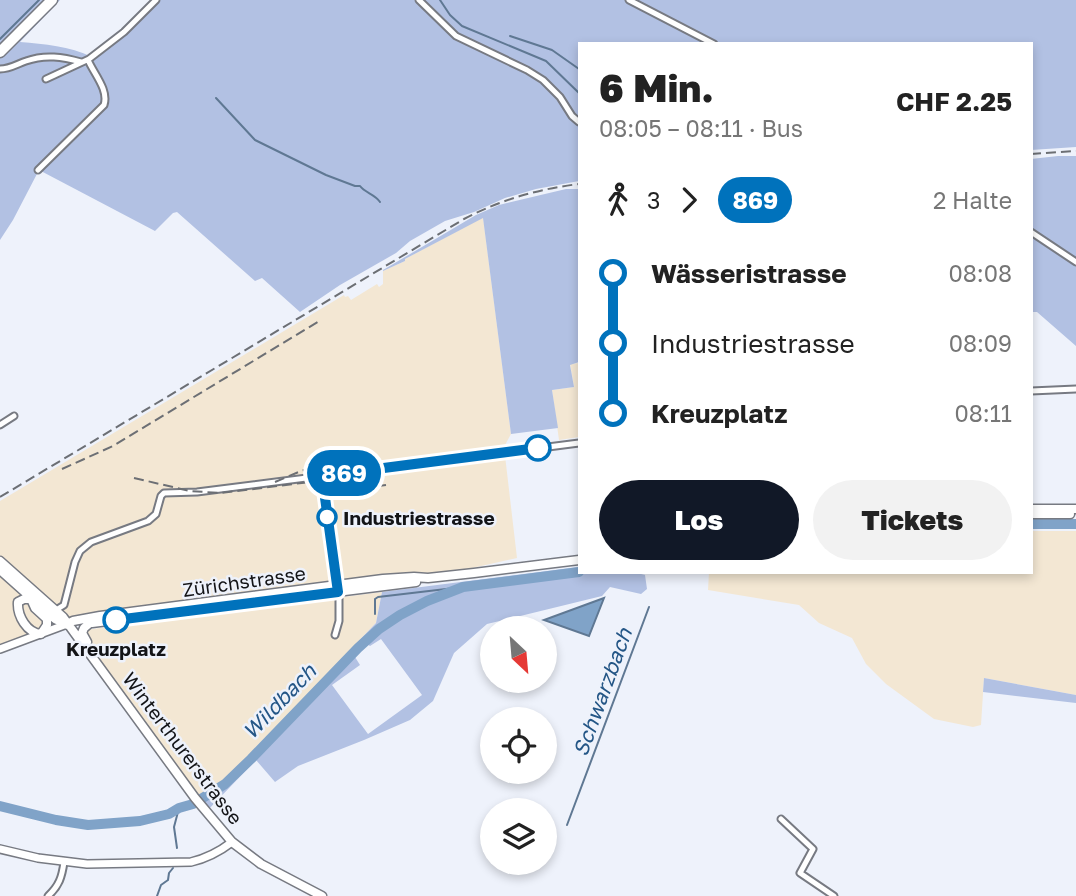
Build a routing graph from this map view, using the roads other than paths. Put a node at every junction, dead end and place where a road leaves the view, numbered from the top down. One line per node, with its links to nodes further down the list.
1 (52, 0): 6 (highway)
2 (156, 0): 7 (street)
3 (419, 0): 10 (street)
4 (629, 0): 5 (street)
5 (710, 42)
6 (0, 52)
7 (85, 61): 8 (street); 9 (street); 11 (street)
8 (0, 69)
9 (46, 79)
10 (578, 121)
11 (38, 170)
12 (1033, 233): 13 (street)
13 (1076, 262)
14 (1076, 389): 15 (street)
15 (1033, 391)
16 (15, 416): 17 (street)
17 (0, 425)
18 (578, 443): 19 (street)
19 (322, 476): 26 (street); 28 (street)
20 (1033, 509): 21 (main road)
21 (1076, 512): 22 (main road)
22 (1033, 514)
23 (578, 560): 26 (main road, Zürichstrasse)
24 (0, 561): 28 (main road, Winterthurerstrasse)
25 (0, 570): 27 (main road, Winterthurerstrasse)
26 (338, 588): 29 (main road, Zürichstrasse); 30 (main road, Zürichstrasse); 33 (street)
27 (31, 599): 31 (main road, Winterthurerstrasse); 32 (main road); 32 (main road)
28 (56, 610): 29 (main road); 31 (main road, Winterthurerstrasse)
29 (100, 616): 31 (main road, Zürichstrasse)
30 (90, 623): 31 (main road, Zürichstrasse); 35 (main road)
31 (67, 624): 32 (street, Zürichstrasse); 35 (main road, Winterthurerstrasse)
32 (41, 634): 34 (street, Zürichstrasse)
33 (335, 635)
34 (0, 649)
35 (99, 666): 37 (main road, Winterthurerstrasse)
36 (781, 819): 42 (street)
37 (232, 842): 39 (street); 41 (main road, Winterthurerstrasse)
38 (0, 849): 39 (street)
39 (64, 862): 40 (street)
40 (48, 896)
41 (322, 896)
42 (834, 896)

